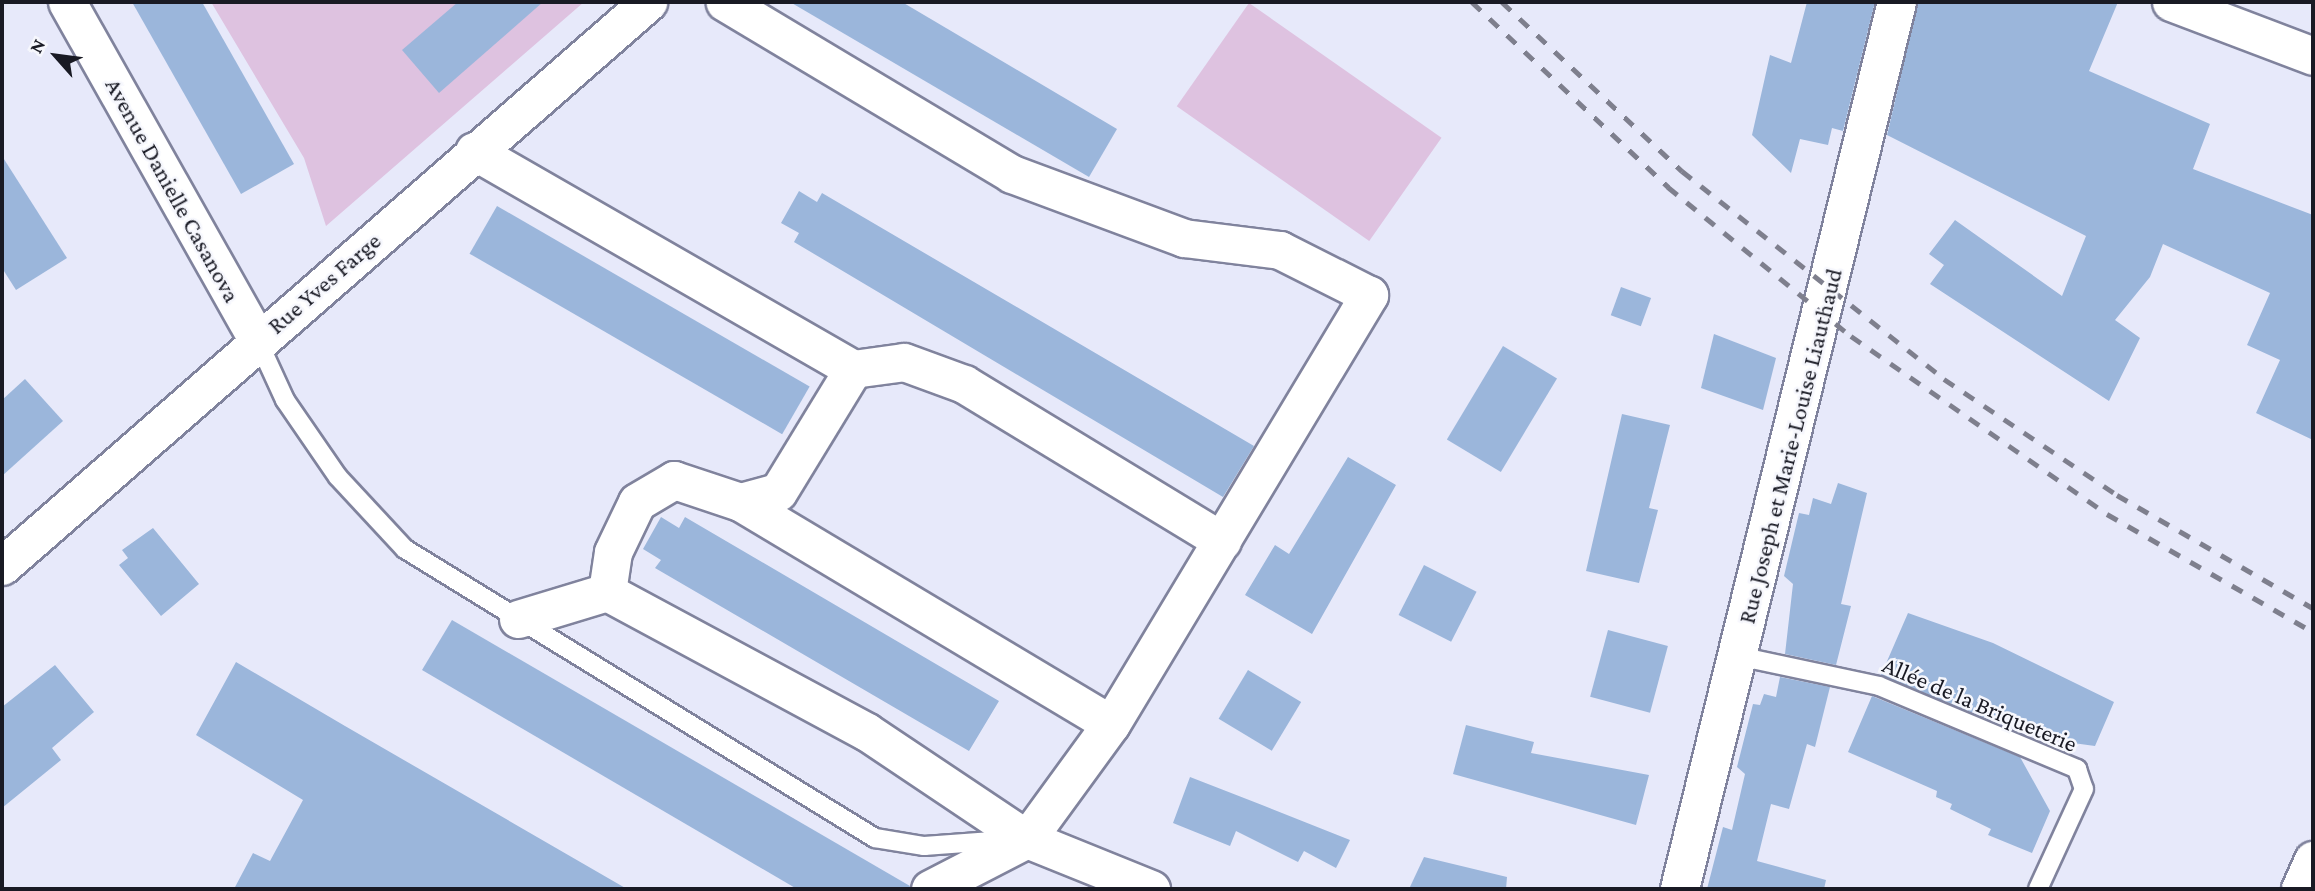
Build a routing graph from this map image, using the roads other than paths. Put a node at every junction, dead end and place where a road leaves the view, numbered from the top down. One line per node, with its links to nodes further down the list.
1 (67, 2): 8 (street, Avenue Danielle Casanova)
2 (648, 2): 7 (street, Rue Yves Farge)
3 (725, 2): 11 (street)
4 (1897, 2): 15 (main road, Rue Joseph et Marie-Louise Liauthaud)
5 (2171, 2): 6 (street)
6 (2313, 56)
7 (474, 151): 8 (street, Rue Yves Farge); 9 (street)
8 (258, 341): 12 (street, Rue Yves Farge); 14 (lane)
9 (853, 369): 10 (street); 11 (street)
10 (740, 502): 13 (street); 16 (street)
11 (1222, 541): 16 (street)
12 (2, 566)
13 (607, 592): 14 (street); 17 (street)
14 (518, 619): 17 (lane)
15 (1738, 656): 21 (main road, Rue Joseph et Marie-Louise Liauthaud); 22 (lane, Allée de la Briqueterie)
16 (1111, 724): 17 (street)
17 (1027, 839): 19 (street); 20 (street)
18 (2313, 860): 23 (street)
19 (930, 889)
20 (1151, 889)
21 (1680, 889)
22 (2038, 889)
23 (2300, 889)

